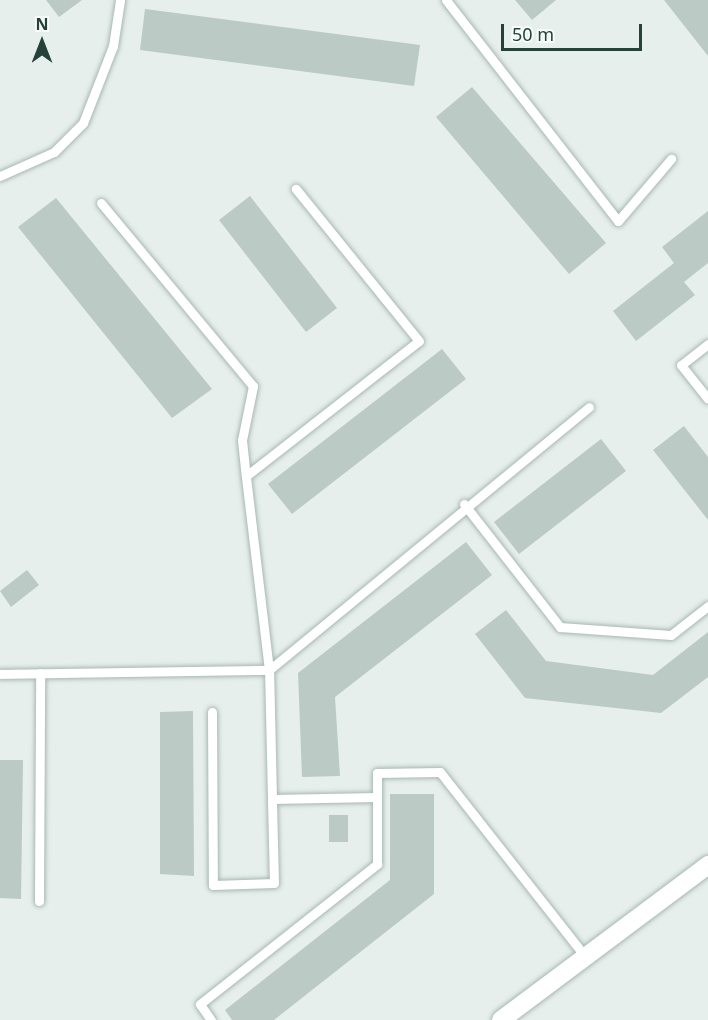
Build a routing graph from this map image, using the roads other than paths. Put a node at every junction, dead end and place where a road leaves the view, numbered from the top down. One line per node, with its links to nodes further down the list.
1 (120, 0): 4 (lane)
2 (446, 0): 3 (lane)
3 (671, 159)
4 (0, 176)
5 (296, 189): 10 (lane)
6 (101, 203): 10 (lane)
7 (708, 344): 8 (lane)
8 (708, 399)
9 (589, 407): 11 (lane)
10 (246, 476): 13 (lane)
11 (464, 504): 12 (lane); 13 (lane)
12 (708, 606)
13 (269, 670): 14 (lane); 18 (lane)
14 (40, 673): 15 (lane); 20 (lane)
15 (0, 674)
16 (212, 712): 18 (lane)
17 (377, 797): 18 (lane); 21 (lane); 22 (lane)
18 (272, 799)
19 (708, 865): 21 (main road)
20 (39, 901)
21 (585, 956): 23 (main road)
22 (211, 1020)
23 (501, 1020)

